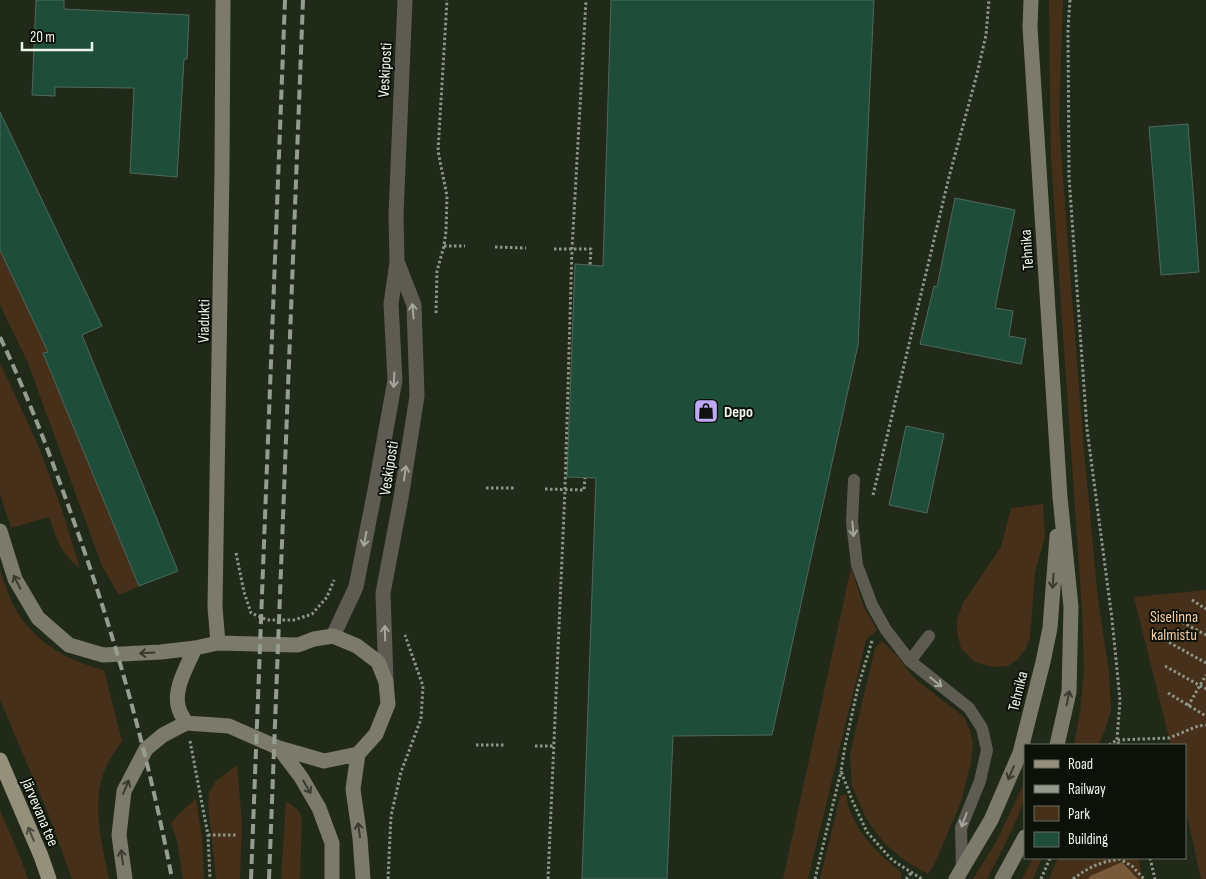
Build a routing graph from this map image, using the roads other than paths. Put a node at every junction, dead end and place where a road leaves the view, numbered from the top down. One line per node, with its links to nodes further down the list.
1 (222, 0): 10 (street, Viadukti)
2 (405, 0): 4 (street, Veskiposti)
3 (1031, 0): 6 (street, Tehnika)
4 (397, 262): 8 (street, Veskiposti, one-way to 8); 13 (street, Veskiposti, one-way to 4)
5 (854, 480): 12 (lane, one-way to 12)
6 (1060, 497): 15 (street, Tehnika, one-way to 6); 20 (street, Tehnika, one-way to 20)
7 (0, 530): 11 (street, one-way to 7)
8 (333, 636): 10 (street); 13 (street)
9 (929, 636): 12 (lane)
10 (218, 643): 11 (street)
11 (195, 648): 14 (street)
12 (910, 661): 20 (lane, one-way to 20)
13 (386, 682): 17 (street)
14 (186, 723): 16 (street); 22 (street, one-way to 14)
15 (1057, 744)
16 (279, 748): 17 (street); 23 (street, one-way to 23)
17 (358, 754): 24 (street, one-way to 17)
18 (0, 760): 21 (main road, Järvevana tee, one-way to 18)
19 (1024, 839): 25 (street)
20 (959, 874)
21 (49, 879)
22 (125, 879)
23 (332, 879)
24 (363, 879)
25 (1002, 879)

